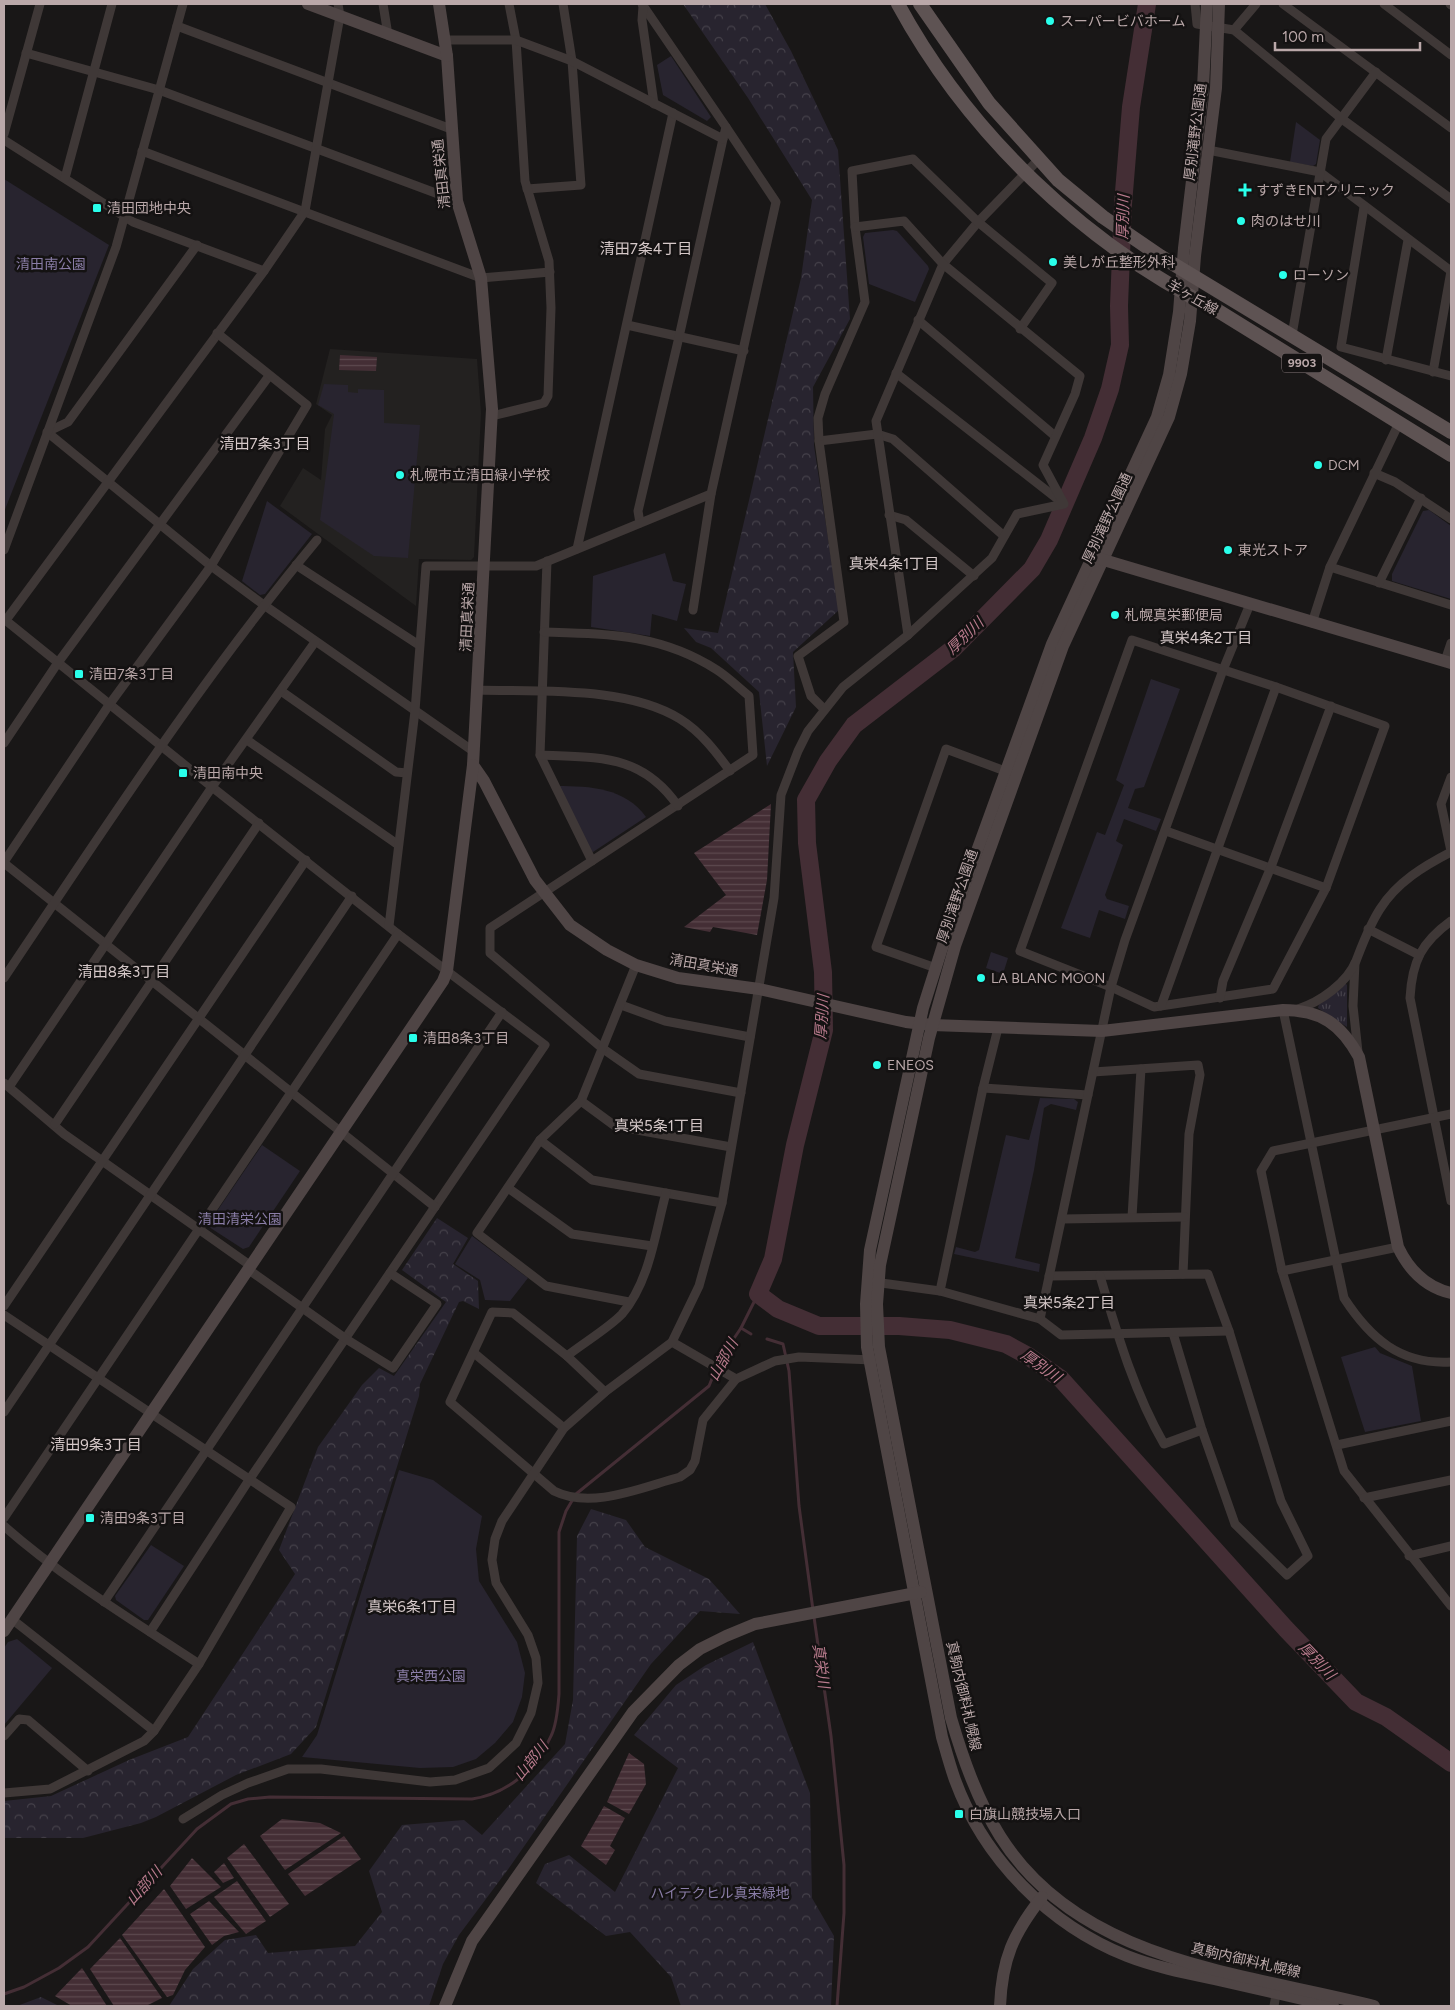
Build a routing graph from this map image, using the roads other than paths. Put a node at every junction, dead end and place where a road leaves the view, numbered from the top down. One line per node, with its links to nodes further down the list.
1 (40, 4): 25 (street)
2 (112, 4): 30 (street)
3 (183, 4): 19 (street)
4 (308, 4): 18 (street)
5 (383, 4): 22 (street)
6 (440, 4): 23 (street, 清田真栄通)
7 (509, 4): 24 (street)
8 (563, 4): 28 (street)
9 (898, 4): 47 (main road, 羊ヶ丘線 / 9903)
10 (920, 4): 45 (main road, 羊ヶ丘線 / 9903)
11 (1195, 4): 20 (street)
12 (1207, 4): 20 (street, 厚別滝野公園通)
13 (1219, 4): 20 (street, 厚別滝野公園通)
14 (1256, 4): 21 (street)
15 (1283, 4): 29 (street)
16 (1384, 4): 26 (street)
17 (643, 5): 33 (street); 36 (street)
18 (339, 10): 22 (street); 31 (street)
19 (177, 26): 31 (street); 32 (street)
20 (1214, 28): 21 (street); 43 (street, 厚別滝野公園通); 62 (street, 厚別滝野公園通)
21 (1234, 30): 35 (street)
22 (388, 35): 27 (street)
23 (446, 40): 24 (street); 27 (street, 清田真栄通)
24 (516, 40): 28 (street); 49 (street)
25 (26, 53): 30 (street); 39 (street)
26 (1451, 55)
27 (447, 56): 37 (street, 清田真栄通)
28 (572, 61): 33 (street); 49 (street)
29 (1376, 72): 35 (street); 38 (street)
30 (94, 73): 32 (street); 48 (street)
31 (330, 81): 37 (street); 42 (street)
32 (159, 90): 42 (street); 44 (street)
33 (654, 104): 34 (street)
34 (673, 114): 40 (street); 66 (street)
35 (1342, 119): 46 (street); 50 (street)
36 (726, 127): 40 (street); 71 (street)
37 (451, 128): 51 (street, 清田真栄通)
38 (1451, 128)
39 (4, 134)
40 (723, 139): 70 (street)
41 (4, 140): 48 (street)
42 (318, 148): 51 (street); 53 (street)
43 (1208, 150): 46 (street); 62 (street, 厚別滝野公園通)
44 (142, 151): 53 (street); 54 (street)
45 (1039, 159): 47 (street); 62 (main road, 羊ヶ丘線 / 9903)
46 (1320, 172): 52 (street); 69 (street)
47 (1026, 174): 55 (street); 64 (main road, 羊ヶ丘線 / 9903)
48 (65, 178): 54 (street)
49 (527, 188): 61 (street)
50 (1451, 199)
51 (457, 201): 63 (street, 清田真栄通)
52 (1364, 207): 57 (street); 72 (street)
53 (305, 211): 60 (street); 63 (street)
54 (125, 216): 58 (street); 79 (street)
55 (978, 222): 56 (street); 59 (street); 67 (street)
56 (855, 227): 59 (street); 83 (street)
57 (1408, 240): 72 (street); 73 (street)
58 (197, 245): 60 (street); 79 (street)
59 (944, 264): 65 (street); 67 (street)
60 (264, 271): 68 (street)
61 (550, 272): 63 (street); 77 (street)
62 (1188, 272): 64 (street, 厚別滝野公園通); 69 (main road, 羊ヶ丘線 / 9903)
63 (481, 278): 77 (street, 清田真栄通)
64 (1186, 295): 78 (main road, 羊ヶ丘線 / 9903); 98 (street, 厚別滝野公園通)
65 (918, 320): 74 (street); 82 (street)
66 (627, 325): 70 (street); 96 (street)
67 (1020, 328): 82 (street)
68 (217, 333): 75 (street); 86 (street)
69 (1292, 335): 80 (main road, 羊ヶ丘線 / 9903)
70 (680, 337): 71 (street); 92 (street)
71 (744, 351): 87 (street)
72 (1386, 360): 73 (street)
73 (1433, 372): 76 (street)
74 (896, 373): 81 (street); 89 (street)
75 (269, 376): 93 (street); 101 (street)
76 (1451, 376)
77 (492, 416): 102 (street, 清田真栄通)
78 (1400, 423): 84 (main road, 羊ヶ丘線 / 9903); 85 (street)
79 (47, 432): 86 (street); 97 (street)
80 (1451, 432)
81 (877, 434): 83 (street); 90 (street); 94 (street)
82 (1056, 436): 89 (street)
83 (819, 441): 126 (street)
84 (1451, 455)
85 (1374, 473): 88 (street); 103 (street)
86 (108, 481): 93 (street); 110 (street)
87 (711, 494): 92 (street); 109 (street)
88 (1421, 498): 91 (street); 105 (street)
89 (1064, 504): 94 (street)
90 (889, 515): 104 (street); 113 (street)
91 (1451, 519)
92 (640, 523): 96 (street)
93 (160, 524): 101 (street); 118 (street)
94 (1004, 536): 104 (street)
95 (317, 540): 100 (street)
96 (577, 549): 99 (street)
97 (4, 550)
98 (1098, 558): 106 (street); 134 (street, 厚別滝野公園通); 174 (street, 厚別滝野公園通)
99 (547, 561): 102 (street); 112 (street)
100 (296, 565): 107 (street); 116 (street)
101 (211, 566): 107 (street); 124 (street)
102 (485, 566): 116 (street); 121 (street, 清田真栄通)
103 (1330, 567): 105 (street); 111 (street)
104 (974, 576): 113 (street)
105 (1379, 583): 108 (street)
106 (1250, 604): 111 (street); 119 (street)
107 (264, 605): 114 (street); 130 (street)
108 (1451, 605)
109 (693, 610)
110 (5, 619): 118 (street)
111 (1312, 623): 117 (street)
112 (544, 632): 123 (street); 135 (street)
113 (908, 635): 126 (street)
114 (316, 642): 122 (street); 127 (street)
115 (1451, 643): 117 (street)
116 (419, 645): 127 (street)
117 (1448, 662)
118 (57, 664): 124 (street); 129 (street)
119 (1223, 670): 120 (street); 141 (street); 165 (street)
120 (1276, 686): 125 (street); 143 (street)
121 (478, 690): 123 (street); 131 (street, 清田真栄通)
122 (281, 691): 128 (street); 136 (street)
123 (541, 692): 132 (street); 135 (street)
124 (109, 705): 130 (street); 147 (street)
125 (1330, 706): 148 (street); 149 (street)
126 (824, 709): 166 (street)
127 (415, 712): 131 (street); 136 (street)
128 (247, 740): 138 (street); 142 (street)
129 (4, 743)
130 (160, 746): 138 (street); 152 (street)
131 (473, 751): 133 (street, 清田真栄通)
132 (540, 755): 139 (street); 146 (street)
133 (473, 766): 150 (street, 清田真栄通); 162 (street)
134 (1005, 771): 161 (street, 厚別滝野公園通); 161 (street)
135 (730, 772): 139 (street)
136 (407, 773): 142 (street)
137 (1451, 777): 144 (street)
138 (212, 787): 140 (street); 157 (street)
139 (678, 806): 146 (street)
140 (259, 823): 145 (street); 164 (street)
141 (1166, 831): 143 (street); 165 (street)
142 (397, 844): 154 (street)
143 (1217, 848): 148 (street); 169 (street)
144 (1451, 852): 155 (street)
145 (306, 860): 151 (street); 172 (street)
146 (592, 861): 150 (street)
147 (4, 862): 152 (street)
148 (1271, 868): 149 (street); 167 (street)
149 (1326, 888): 167 (street)
150 (544, 893): 160 (street, 清田真栄通); 178 (street)
151 (352, 896): 154 (street); 179 (street)
152 (54, 904): 157 (street); 163 (street)
153 (1451, 921): 158 (street)
154 (388, 926): 156 (street)
155 (1368, 929): 158 (street); 159 (street)
156 (398, 934): 162 (street); 185 (street)
157 (105, 944): 164 (street); 183 (street)
158 (1419, 955): 190 (street)
159 (1355, 963): 170 (street); 180 (street)
160 (636, 966): 166 (street, 清田真栄通); 168 (street)
161 (936, 968): 173 (street, 厚別滝野公園通)
162 (447, 971): 171 (street); 193 (street)
163 (4, 978)
164 (152, 980): 172 (street); 191 (street)
165 (1111, 987): 169 (street); 176 (street)
166 (759, 989): 173 (street, 清田真栄通); 177 (street)
167 (1220, 998): 169 (street)
168 (621, 1005): 177 (street); 178 (street)
169 (1162, 1006)
170 (1290, 1010): 176 (street, 清田真栄通); 180 (street); 195 (street)
171 (502, 1012): 198 (street); 204 (street)
172 (198, 1018): 179 (street); 197 (street)
173 (919, 1024): 174 (street, 清田真栄通); 218 (street, 厚別滝野公園通)
174 (932, 1025): 175 (street, 清田真栄通); 218 (street, 厚別滝野公園通)
175 (998, 1028): 176 (street, 清田真栄通); 184 (street)
176 (1102, 1031): 182 (street)
177 (750, 1037): 186 (street)
178 (602, 1048): 186 (street); 188 (street)
179 (245, 1055): 185 (street); 201 (street)
180 (1359, 1056): 192 (street)
181 (1141, 1069): 182 (street); 205 (street); 206 (street)
182 (1093, 1072): 187 (street)
183 (6, 1085): 191 (street)
184 (983, 1088): 187 (street); 219 (street)
185 (292, 1091): 193 (street); 208 (street)
186 (742, 1093): 196 (street)
187 (1088, 1094): 207 (street)
188 (581, 1100): 194 (street); 196 (street)
189 (1451, 1114): 190 (street)
190 (1433, 1117): 192 (street); 202 (street)
191 (55, 1124): 197 (street)
192 (1373, 1129): 195 (street); 210 (street)
193 (342, 1132): 198 (street); 212 (street)
194 (540, 1140): 199 (street); 200 (street)
195 (1310, 1143): 211 (street); 213 (street)
196 (732, 1147): 203 (street)
197 (102, 1160): 201 (street); 222 (street)
198 (392, 1173): 204 (street); 223 (street)
199 (508, 1188): 209 (street); 221 (street)
200 (666, 1192): 203 (street); 209 (street)
201 (151, 1194): 208 (street); 231 (street)
202 (1451, 1201)
203 (722, 1203): 230 (street)
204 (435, 1207): 214 (street)
205 (1132, 1217): 206 (street); 207 (street)
206 (1186, 1217): 215 (street)
207 (1062, 1219): 216 (street)
208 (199, 1229): 212 (street); 237 (street)
209 (652, 1246): 221 (street)
210 (1398, 1246): 211 (street); 220 (street)
211 (1334, 1260): 213 (street); 235 (street)
212 (250, 1268): 223 (street); 240 (street)
213 (1282, 1271): 244 (street)
214 (390, 1273): 229 (street); 229 (street)
215 (1183, 1274): 217 (street); 226 (street)
216 (1048, 1276): 217 (street); 225 (street)
217 (1100, 1276): 228 (street)
218 (872, 1282): 219 (street); 233 (street, 真駒内御料札幌線)
219 (940, 1291): 225 (street)
220 (1451, 1292)
221 (629, 1302): 234 (street)
222 (4, 1306)
223 (303, 1308): 229 (street); 245 (street)
224 (4, 1315): 231 (street)
225 (1040, 1320): 228 (street)
226 (1229, 1331): 227 (street); 243 (street)
227 (1173, 1333): 228 (street); 243 (street)
228 (1117, 1334): 243 (street)
229 (346, 1339): 247 (street)
230 (672, 1342): 236 (street); 238 (street)
231 (48, 1345): 237 (street); 239 (street)
232 (474, 1353): 234 (street); 242 (street); 246 (street)
233 (874, 1353): 236 (street); 255 (street, 真駒内御料札幌線)
234 (567, 1356): 238 (street)
235 (1451, 1362)
236 (733, 1377): 246 (street)
237 (98, 1378): 240 (street); 250 (street)
238 (605, 1392): 242 (street)
239 (4, 1412)
240 (152, 1414): 245 (street); 254 (street)
241 (1451, 1421): 244 (street)
242 (564, 1428): 246 (street)
243 (1202, 1430)
244 (1337, 1445): 249 (street)
245 (206, 1452): 247 (street); 256 (street)
246 (534, 1473): 266 (street)
247 (249, 1480): 260 (street); 261 (street)
248 (1451, 1480): 249 (street)
249 (1364, 1498): 253 (street)
250 (4, 1518)
251 (4, 1526): 254 (street)
252 (1451, 1546): 253 (street)
253 (1409, 1556): 257 (street)
254 (51, 1564): 256 (street); 258 (street)
255 (920, 1592): 267 (street, 真駒内御料札幌線); 268 (street, 真駒内御料札幌線); 270 (street)
256 (104, 1602): 260 (street)
257 (1451, 1605)
258 (8, 1616): 259 (street); 262 (street)
259 (4, 1631)
260 (150, 1632): 261 (street)
261 (198, 1664): 262 (street)
262 (154, 1731): 264 (street)
263 (4, 1736): 264 (street)
264 (88, 1771): 265 (street)
265 (4, 1793)
266 (182, 1819)
267 (1046, 1891): 268 (street); 269 (street, 真駒内御料札幌線)
268 (1038, 1902): 269 (street, 真駒内御料札幌線); 271 (street)
269 (1275, 1999): 272 (street, 真駒内御料札幌線); 273 (street, 真駒内御料札幌線)
270 (445, 2006)
271 (1000, 2006)
272 (1333, 2006)
273 (1374, 2006)

